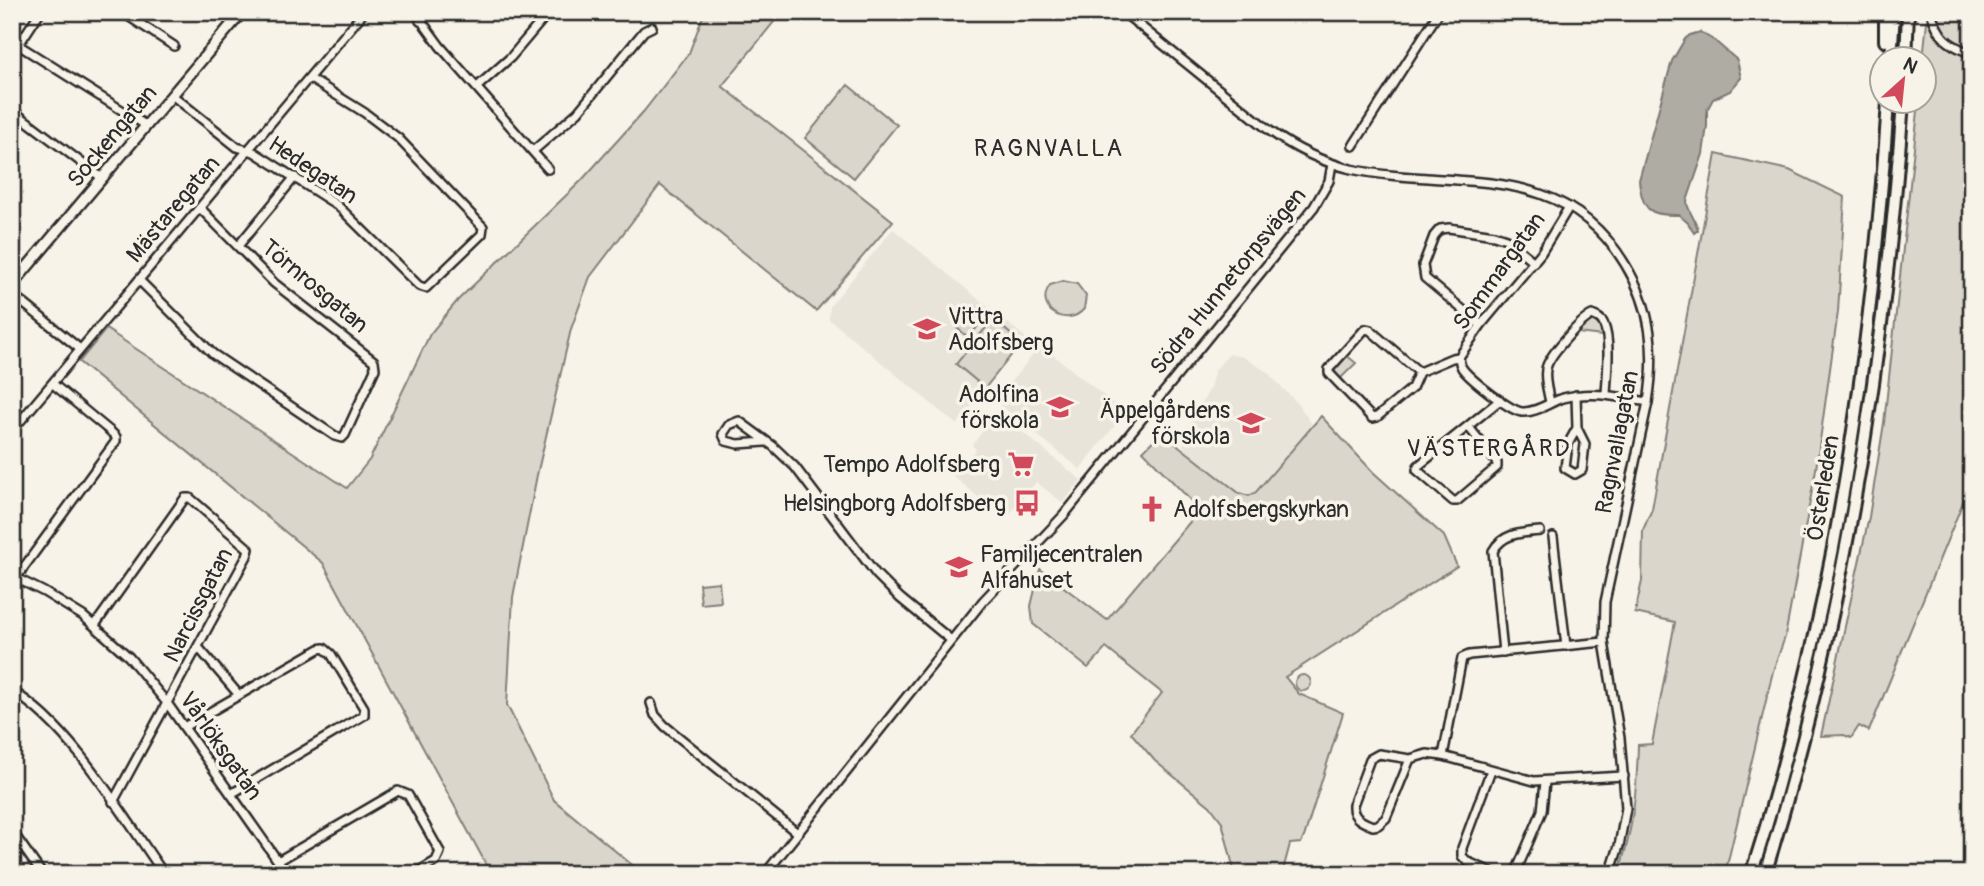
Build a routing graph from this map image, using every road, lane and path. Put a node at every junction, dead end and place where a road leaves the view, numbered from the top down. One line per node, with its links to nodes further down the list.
1 (40, 12): 16 (street)
2 (122, 12): 17 (street)
3 (242, 12): 25 (street, Sockengatan)
4 (364, 12): 23 (street, Mästaregatan)
5 (415, 12): 14 (street)
6 (430, 12): 14 (street)
7 (549, 12): 24 (street)
8 (1123, 12): 33 (street, Ragnvallagatan)
9 (1439, 12): 30 (street)
10 (1885, 12): 18 (main road)
11 (1894, 12): 19 (main road)
12 (1911, 12): 20 (main road)
13 (1931, 12): 22 (street)
14 (420, 22): 24 (street)
15 (652, 27): 32 (street)
16 (15, 43): 21 (street); 29 (street)
17 (174, 46)
18 (1887, 46)
19 (1890, 46)
20 (1907, 46)
21 (12, 54)
22 (1972, 54)
23 (309, 78): 31 (street, Mästaregatan); 35 (street, Hedegatan)
24 (477, 87): 32 (street)
25 (172, 95): 29 (street, Sockengatan); 31 (street, Hedegatan)
26 (12, 110): 36 (street)
27 (1887, 116): 90 (main road, Österleden)
28 (1902, 116): 91 (main road, Österleden)
29 (147, 126): 36 (street, Sockengatan)
30 (1353, 146)
31 (249, 150): 35 (street, Hedegatan); 38 (street, Mästaregatan)
32 (533, 151): 34 (street)
33 (1332, 164): 37 (street, Ragnvallagatan); 62 (street, Södra Hunnetorpsvägen)
34 (548, 169)
35 (295, 177): 39 (street)
36 (102, 178): 42 (street, Sockengatan)
37 (1569, 207): 40 (street, Sommargatan); 53 (street, Ragnvallagatan)
38 (200, 208): 39 (street, Törnrosgatan); 41 (street, Mästaregatan)
39 (238, 246): 41 (street, Törnrosgatan)
40 (1534, 262): 44 (street, Sommargatan); 44 (street)
41 (139, 280): 45 (street, Mästaregatan)
42 (12, 285)
43 (12, 293): 45 (street)
44 (1481, 325): 46 (street, Sommargatan)
45 (80, 349): 48 (street, Mästaregatan)
46 (1460, 358): 47 (street, Sommargatan); 51 (street, Sommargatan)
47 (1419, 372): 47 (street, Sommargatan)
48 (53, 384): 56 (street, Mästaregatan); 60 (street)
49 (1606, 394): 50 (street, Sommargatan); 52 (street); 53 (street, Sommargatan)
50 (1576, 395): 52 (street, Sommargatan); 55 (street)
51 (1500, 400): 52 (street, Sommargatan); 54 (street)
52 (1550, 402)
53 (1648, 402): 63 (street, Ragnvallagatan)
54 (1468, 426): 54 (street)
55 (1577, 428): 55 (street)
56 (12, 432)
57 (765, 442): 57 (street); 62 (street)
58 (1540, 531): 66 (street)
59 (1553, 537): 64 (street)
60 (14, 577): 61 (street, Vårlöksgatan)
61 (95, 625): 65 (street, Narcissgatan); 69 (street, Vårlöksgatan)
62 (951, 640): 80 (street, Södra Hunnetorpsvägen)
63 (1604, 642): 64 (street); 75 (street, Ragnvallagatan)
64 (1566, 646): 66 (street)
65 (198, 647): 68 (street); 69 (street, Narcissgatan)
66 (1503, 652): 72 (street)
67 (12, 691): 78 (street)
68 (239, 695): 71 (street); 77 (street)
69 (167, 703): 71 (street, Vårlöksgatan); 78 (street, Narcissgatan)
70 (651, 703): 80 (street)
71 (184, 727): 77 (street, Vårlöksgatan)
72 (1443, 756): 73 (street); 74 (street)
73 (1410, 758): 73 (street)
74 (1491, 770): 76 (street); 87 (street)
75 (1624, 776): 76 (street); 89 (street, Ragnvallagatan)
76 (1545, 782): 88 (street)
77 (232, 794): 81 (street, Vårlöksgatan)
78 (113, 802): 83 (street)
79 (12, 831): 82 (street)
80 (796, 832): 86 (street, Södra Hunnetorpsvägen)
81 (278, 861): 84 (street, Vårlöksgatan); 85 (street)
82 (42, 874)
83 (164, 874)
84 (287, 874)
85 (414, 874)
86 (765, 874)
87 (1496, 874)
88 (1515, 874)
89 (1610, 874)
90 (1751, 874)
91 (1765, 874)

